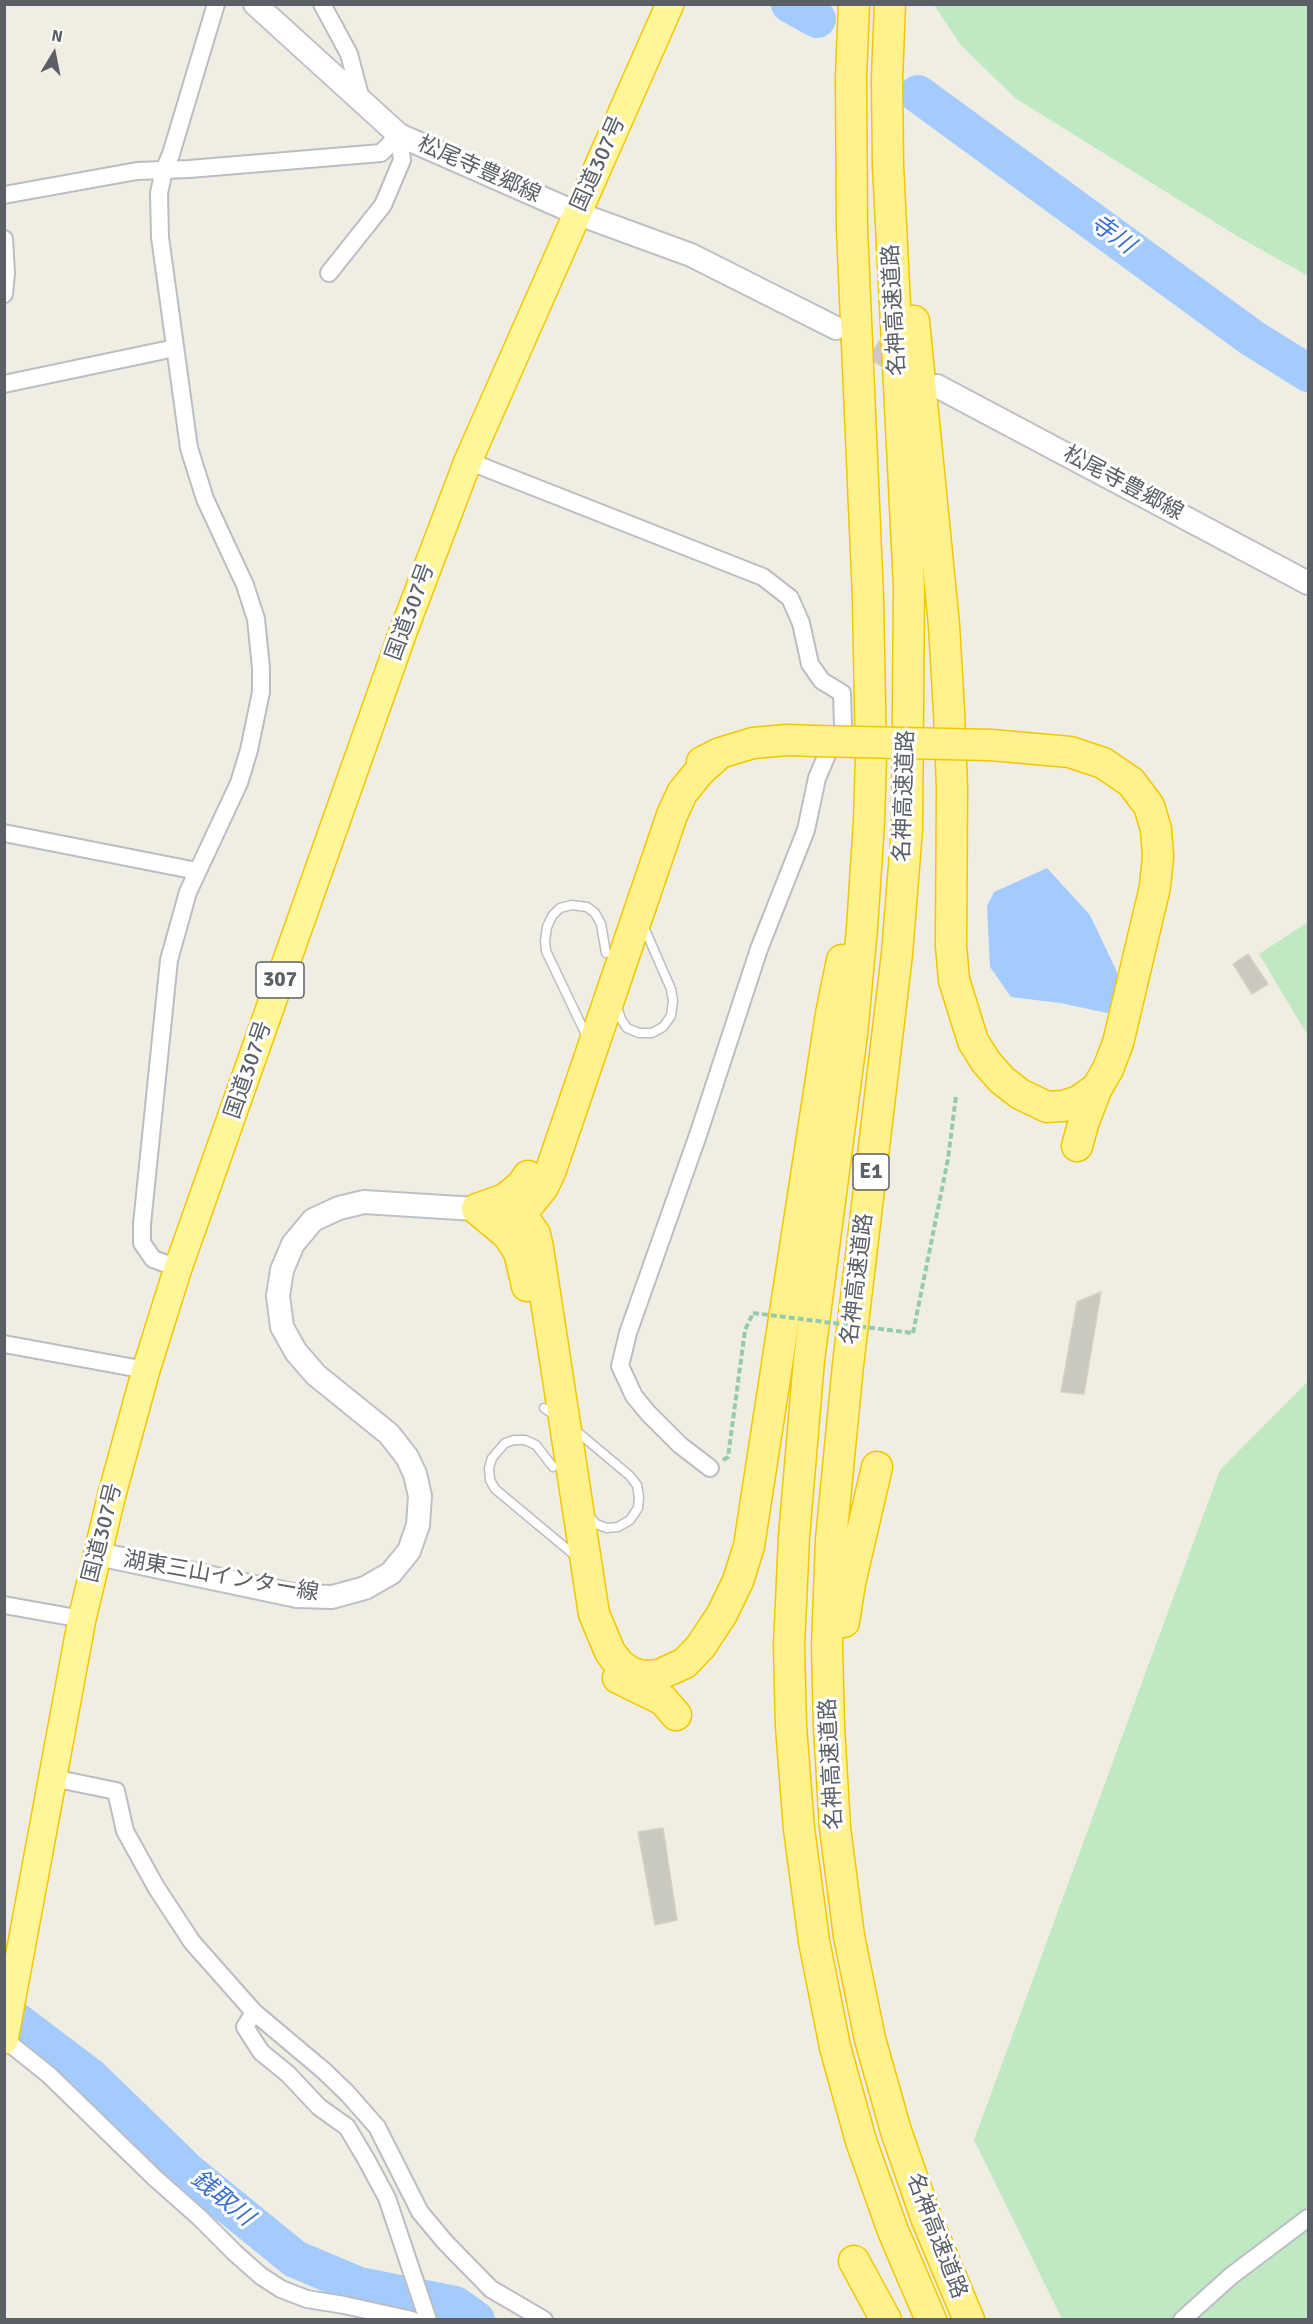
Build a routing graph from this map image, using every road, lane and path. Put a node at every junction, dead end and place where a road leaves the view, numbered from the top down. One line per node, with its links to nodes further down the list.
1 (216, 4): 10 (street)
2 (255, 4): 7 (main road, 松尾寺豊郷線)
3 (322, 4): 7 (street)
4 (670, 4): 12 (highway, 国道307号 / 307)
5 (854, 4): 23 (highway, 名神高速道路 / E1)
6 (890, 4): 9 (highway, 名神高速道路 / E1)
7 (362, 103): 8 (main road, 松尾寺豊郷線)
8 (399, 135): 10 (street); 12 (main road, 松尾寺豊郷線); 14 (street)
9 (888, 165): 30 (highway); 48 (highway, 名神高速道路 / E1)
10 (164, 170): 11 (street); 17 (street)
11 (4, 195)
12 (576, 213): 16 (main road, 松尾寺豊郷線); 20 (highway, 国道307号 / 307)
13 (4, 239): 15 (street)
14 (329, 273)
15 (4, 294)
16 (836, 328)
17 (175, 348): 18 (street); 25 (street)
18 (4, 384)
19 (937, 386): 21 (main road, 松尾寺豊郷線)
20 (468, 461): 35 (highway, 国道307号 / 307); 41 (street)
21 (1308, 583)
22 (720, 753): 26 (highway); 27 (highway); 30 (highway, bridge)
23 (869, 822): 44 (highway); 58 (highway, 名神高速道路 / E1)
24 (4, 833): 25 (street)
25 (197, 871): 35 (street)
26 (634, 905): 28 (highway); 28 (lane)
27 (606, 953): 29 (highway); 29 (lane)
28 (612, 989): 29 (highway)
29 (586, 1037): 33 (highway); 34 (highway)
30 (1097, 1088): 32 (highway)
31 (956, 1096): 41 (path, bridge)
32 (1077, 1146)
33 (477, 1209): 34 (main road, 湖東三山インター線); 38 (highway); 43 (main road, 湖東三山インター線)
34 (516, 1211): 38 (highway)
35 (178, 1268): 37 (highway, 国道307号 / 307)
36 (4, 1344): 37 (street)
37 (146, 1370): 43 (highway, 国道307号 / 307)
38 (554, 1415): 39 (highway); 42 (highway); 42 (lane)
39 (553, 1467): 44 (highway); 44 (lane)
40 (877, 1467): 48 (highway)
41 (710, 1468)
42 (576, 1501): 44 (highway)
43 (98, 1554): 46 (highway, 国道307号 / 307)
44 (575, 1556): 47 (highway)
45 (4, 1605): 46 (street)
46 (82, 1619): 49 (highway, 国道307号 / 307)
47 (676, 1715)
48 (829, 1727): 59 (highway, 名神高速道路 / E1)
49 (53, 1778): 50 (street); 51 (highway, 国道307号 / 307)
50 (254, 2012): 55 (street); 56 (street)
51 (5, 2036): 54 (street)
52 (1308, 2218): 60 (street)
53 (854, 2261): 57 (highway)
54 (412, 2319)
55 (428, 2319)
56 (544, 2319)
57 (886, 2319)
58 (931, 2319)
59 (969, 2319)
60 (1182, 2319)

